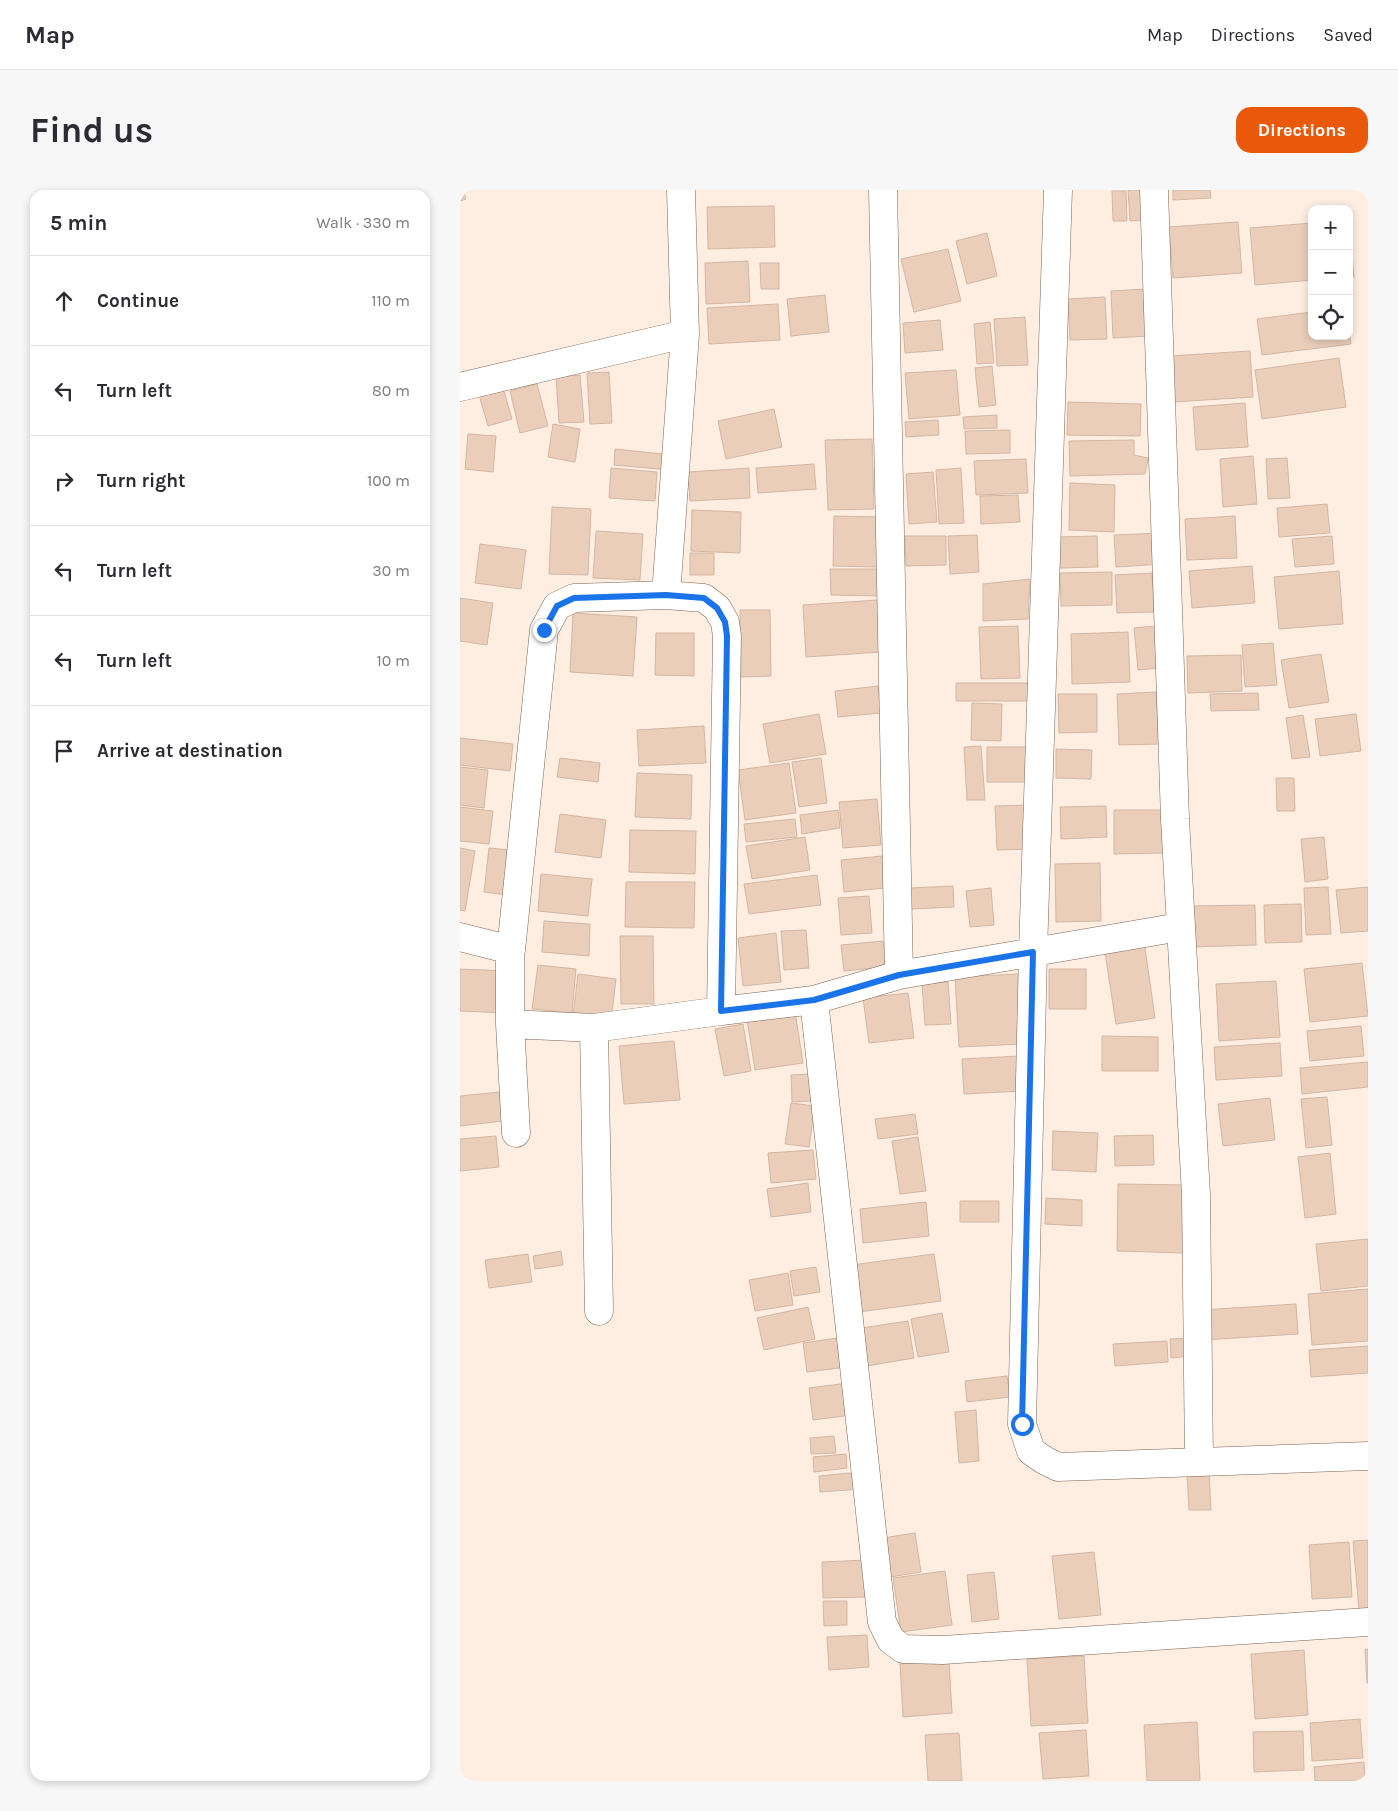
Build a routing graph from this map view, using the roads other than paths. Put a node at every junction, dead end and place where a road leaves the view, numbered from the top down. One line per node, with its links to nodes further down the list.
1 (681, 190): 5 (street)
2 (883, 190): 12 (street)
3 (1058, 190): 11 (street)
4 (1154, 190): 8 (street)
5 (685, 334): 6 (street); 7 (street)
6 (460, 387)
7 (666, 595): 10 (street); 14 (street)
8 (1180, 928): 11 (street); 20 (street)
9 (460, 937): 10 (street)
10 (510, 950): 15 (street)
11 (1033, 952): 12 (street); 20 (street)
12 (899, 975): 13 (street)
13 (814, 1000): 14 (street); 21 (street)
14 (721, 1011): 16 (street)
15 (510, 1024): 16 (street); 17 (street)
16 (594, 1028): 18 (street)
17 (516, 1133)
18 (598, 1311)
19 (1368, 1456): 20 (street)
20 (1199, 1462)
21 (1368, 1622)

